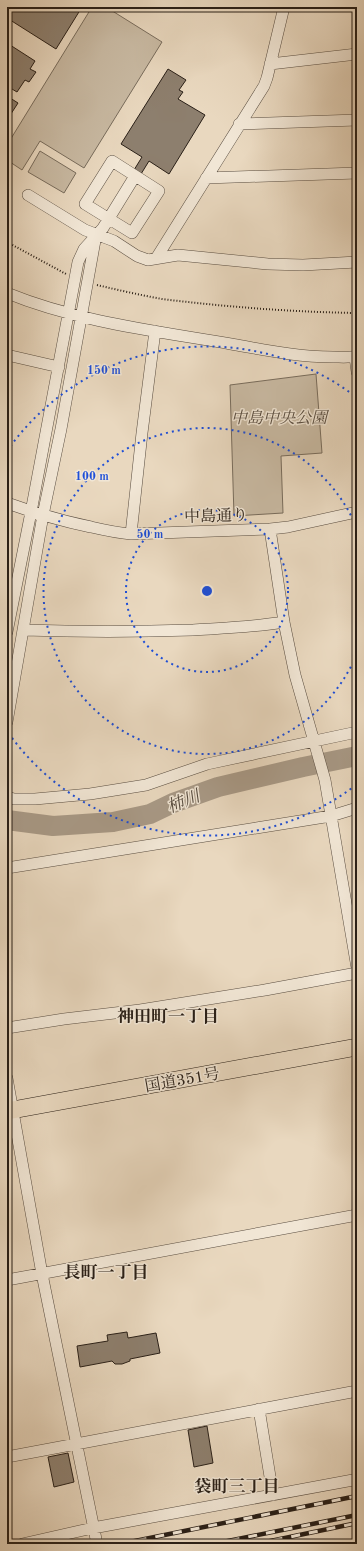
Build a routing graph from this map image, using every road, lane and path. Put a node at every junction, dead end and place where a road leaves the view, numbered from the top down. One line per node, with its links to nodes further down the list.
1 (284, 7): 3 (street)
2 (357, 54): 3 (street)
3 (270, 64): 5 (street)
4 (357, 120): 5 (street)
5 (239, 124): 8 (street)
6 (357, 173): 8 (street)
7 (135, 176): 10 (street); 10 (street); 10 (street)
8 (206, 178): 13 (street)
9 (28, 196): 11 (street)
10 (108, 219): 11 (street)
11 (96, 235): 13 (street); 15 (street); 16 (street)
12 (7, 242): 15 (path)
13 (157, 257): 14 (street)
14 (357, 262)
15 (75, 275): 18 (street)
16 (88, 284): 19 (path); 20 (street)
17 (7, 293): 18 (street)
18 (68, 313): 20 (street); 24 (street)
19 (357, 313)
20 (81, 317): 21 (street); 29 (street)
21 (155, 331): 23 (street); 31 (street)
22 (7, 355): 24 (street)
23 (356, 357): 25 (street)
24 (59, 367): 27 (street)
25 (357, 372)
26 (7, 503): 27 (street, 中島通り)
27 (31, 512): 29 (street, 中島通り); 34 (street)
28 (357, 512): 30 (street, 中島通り)
29 (43, 515): 31 (street, 中島通り); 33 (street)
30 (270, 529): 31 (street, 中島通り); 32 (street)
31 (131, 534)
32 (284, 622): 33 (street); 37 (street)
33 (23, 630): 35 (street)
34 (7, 632)
35 (7, 722)
36 (357, 732): 37 (street)
37 (314, 745): 38 (street); 40 (street)
38 (7, 797)
39 (357, 808): 40 (street)
40 (331, 816): 41 (street); 42 (street)
41 (7, 868)
42 (352, 911): 43 (street)
43 (357, 968)
44 (357, 973): 45 (street)
45 (7, 1028)
46 (357, 1047): 48 (highway, 国道351号)
47 (7, 1078): 48 (street)
48 (10, 1110): 50 (street)
49 (357, 1215): 50 (street)
50 (42, 1274): 51 (street); 54 (street)
51 (7, 1280)
52 (357, 1392): 53 (street)
53 (259, 1409): 54 (street); 57 (street)
54 (76, 1443): 55 (street); 58 (street)
55 (7, 1456)
56 (353, 1480): 57 (street)
57 (274, 1495): 58 (street)
58 (93, 1528): 59 (street); 60 (street)
59 (22, 1544)
60 (97, 1544)

